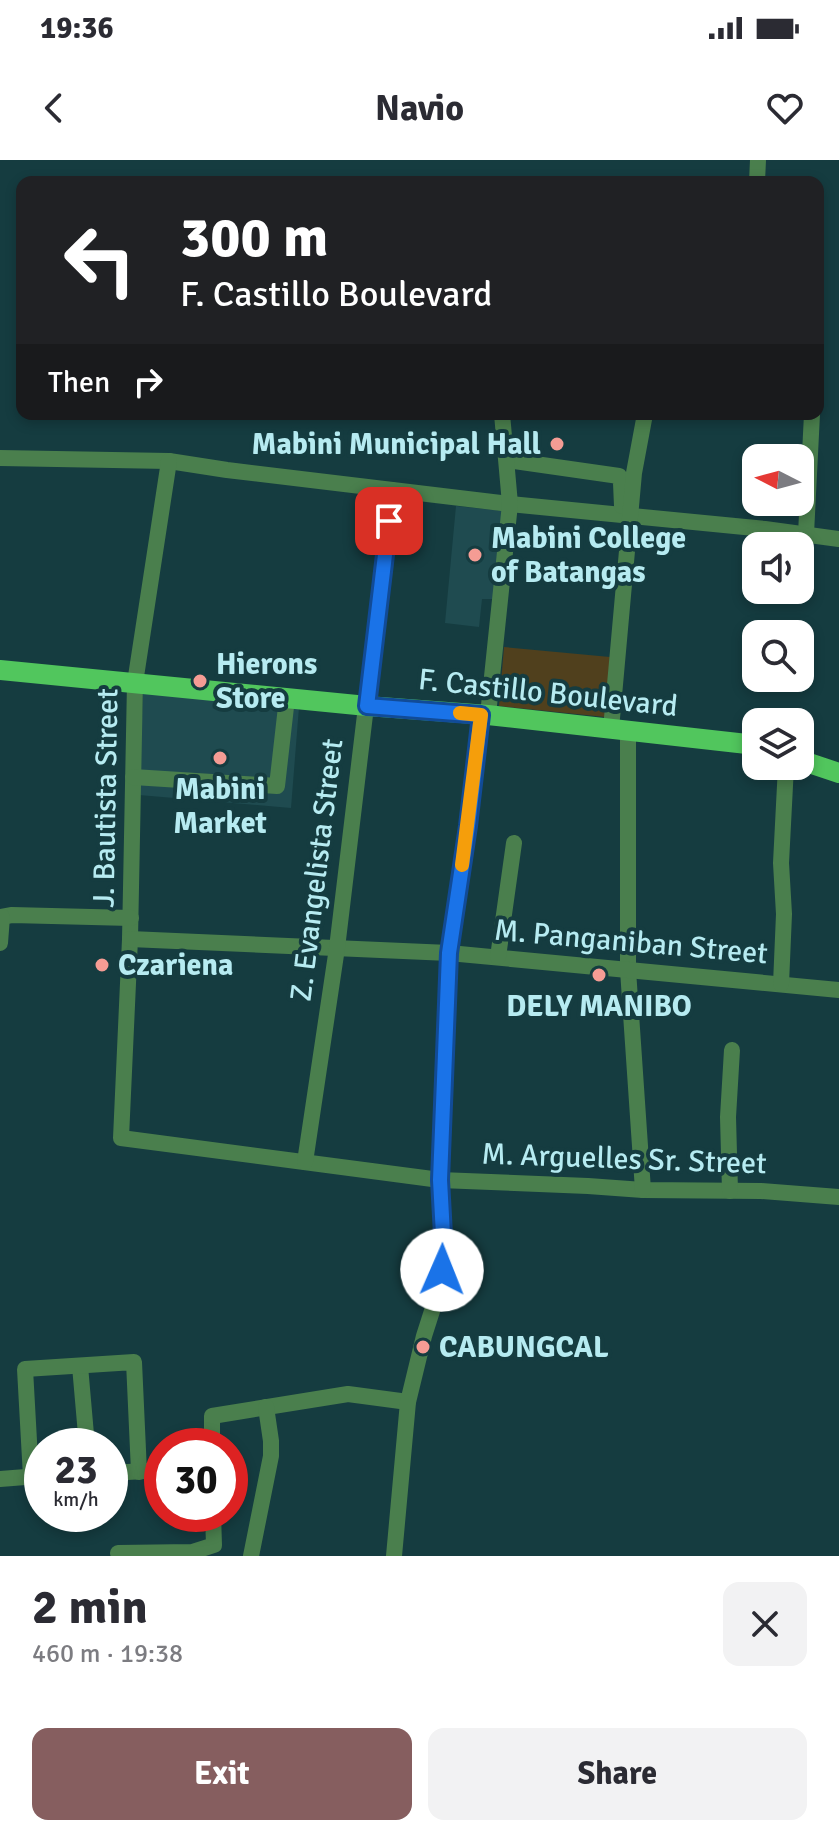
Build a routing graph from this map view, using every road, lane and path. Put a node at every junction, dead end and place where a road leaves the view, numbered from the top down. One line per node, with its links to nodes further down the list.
1 (503, 420): 5 (street)
2 (644, 420): 9 (street)
3 (812, 420): 11 (street)
4 (0, 458): 6 (street)
5 (507, 460): 8 (street); 9 (street)
6 (169, 461): 7 (street); 15 (street, J. Bautista Street)
7 (392, 490): 8 (street); 17 (street, Z. Evangelista Street)
8 (510, 504): 9 (street); 18 (street)
9 (626, 516): 10 (street); 19 (street)
10 (786, 532)
11 (806, 532)
12 (814, 535): 13 (street)
13 (839, 539)
14 (0, 670): 15 (main road, F. Castillo Boulevard)
15 (135, 683): 16 (main road, F. Castillo Boulevard); 23 (street, J. Bautista Street)
16 (287, 698): 17 (main road, F. Castillo Boulevard); 23 (street)
17 (367, 706): 18 (main road, F. Castillo Boulevard); 30 (street, Z. Evangelista Street)
18 (484, 715): 19 (main road, F. Castillo Boulevard); 31 (street)
19 (620, 730): 20 (main road, F. Castillo Boulevard); 33 (street)
20 (742, 743)
21 (814, 765): 22 (main road)
22 (839, 773)
23 (133, 777): 27 (street, J. Bautista Street)
24 (785, 780): 34 (street)
25 (514, 843): 32 (street)
26 (1, 917): 27 (street); 29 (street)
27 (131, 918): 28 (street, J. Bautista Street)
28 (130, 939): 30 (street, M. Panganiban Street); 37 (street, J. Bautista Street)
29 (0, 943)
30 (337, 948): 31 (street, M. Panganiban Street); 38 (street, Z. Evangelista Street)
31 (449, 953): 32 (street, M. Panganiban Street); 39 (street)
32 (498, 957): 33 (street, M. Panganiban Street)
33 (628, 970): 34 (street, M. Panganiban Street); 40 (street)
34 (781, 984): 35 (street, M. Panganiban Street)
35 (839, 990)
36 (732, 1050): 41 (street)
37 (121, 1138): 38 (street, M. Arguelles Sr. Street)
38 (305, 1162): 39 (street, M. Arguelles Sr. Street)
39 (440, 1180): 40 (street, M. Arguelles Sr. Street); 44 (street)
40 (643, 1190): 41 (street, M. Arguelles Sr. Street)
41 (730, 1191): 42 (street, M. Arguelles Sr. Street)
42 (839, 1197)
43 (80, 1366): 46 (street); 47 (street); 50 (street)
44 (408, 1402): 45 (street); 57 (street)
45 (266, 1407): 48 (street); 56 (street)
46 (31, 1428)
47 (85, 1428)
48 (212, 1428)
49 (128, 1472): 50 (street)
50 (139, 1472): 51 (street)
51 (144, 1472)
52 (24, 1477): 53 (street)
53 (0, 1479)
54 (214, 1532): 55 (street)
55 (118, 1553)
56 (251, 1556)
57 (394, 1556)

